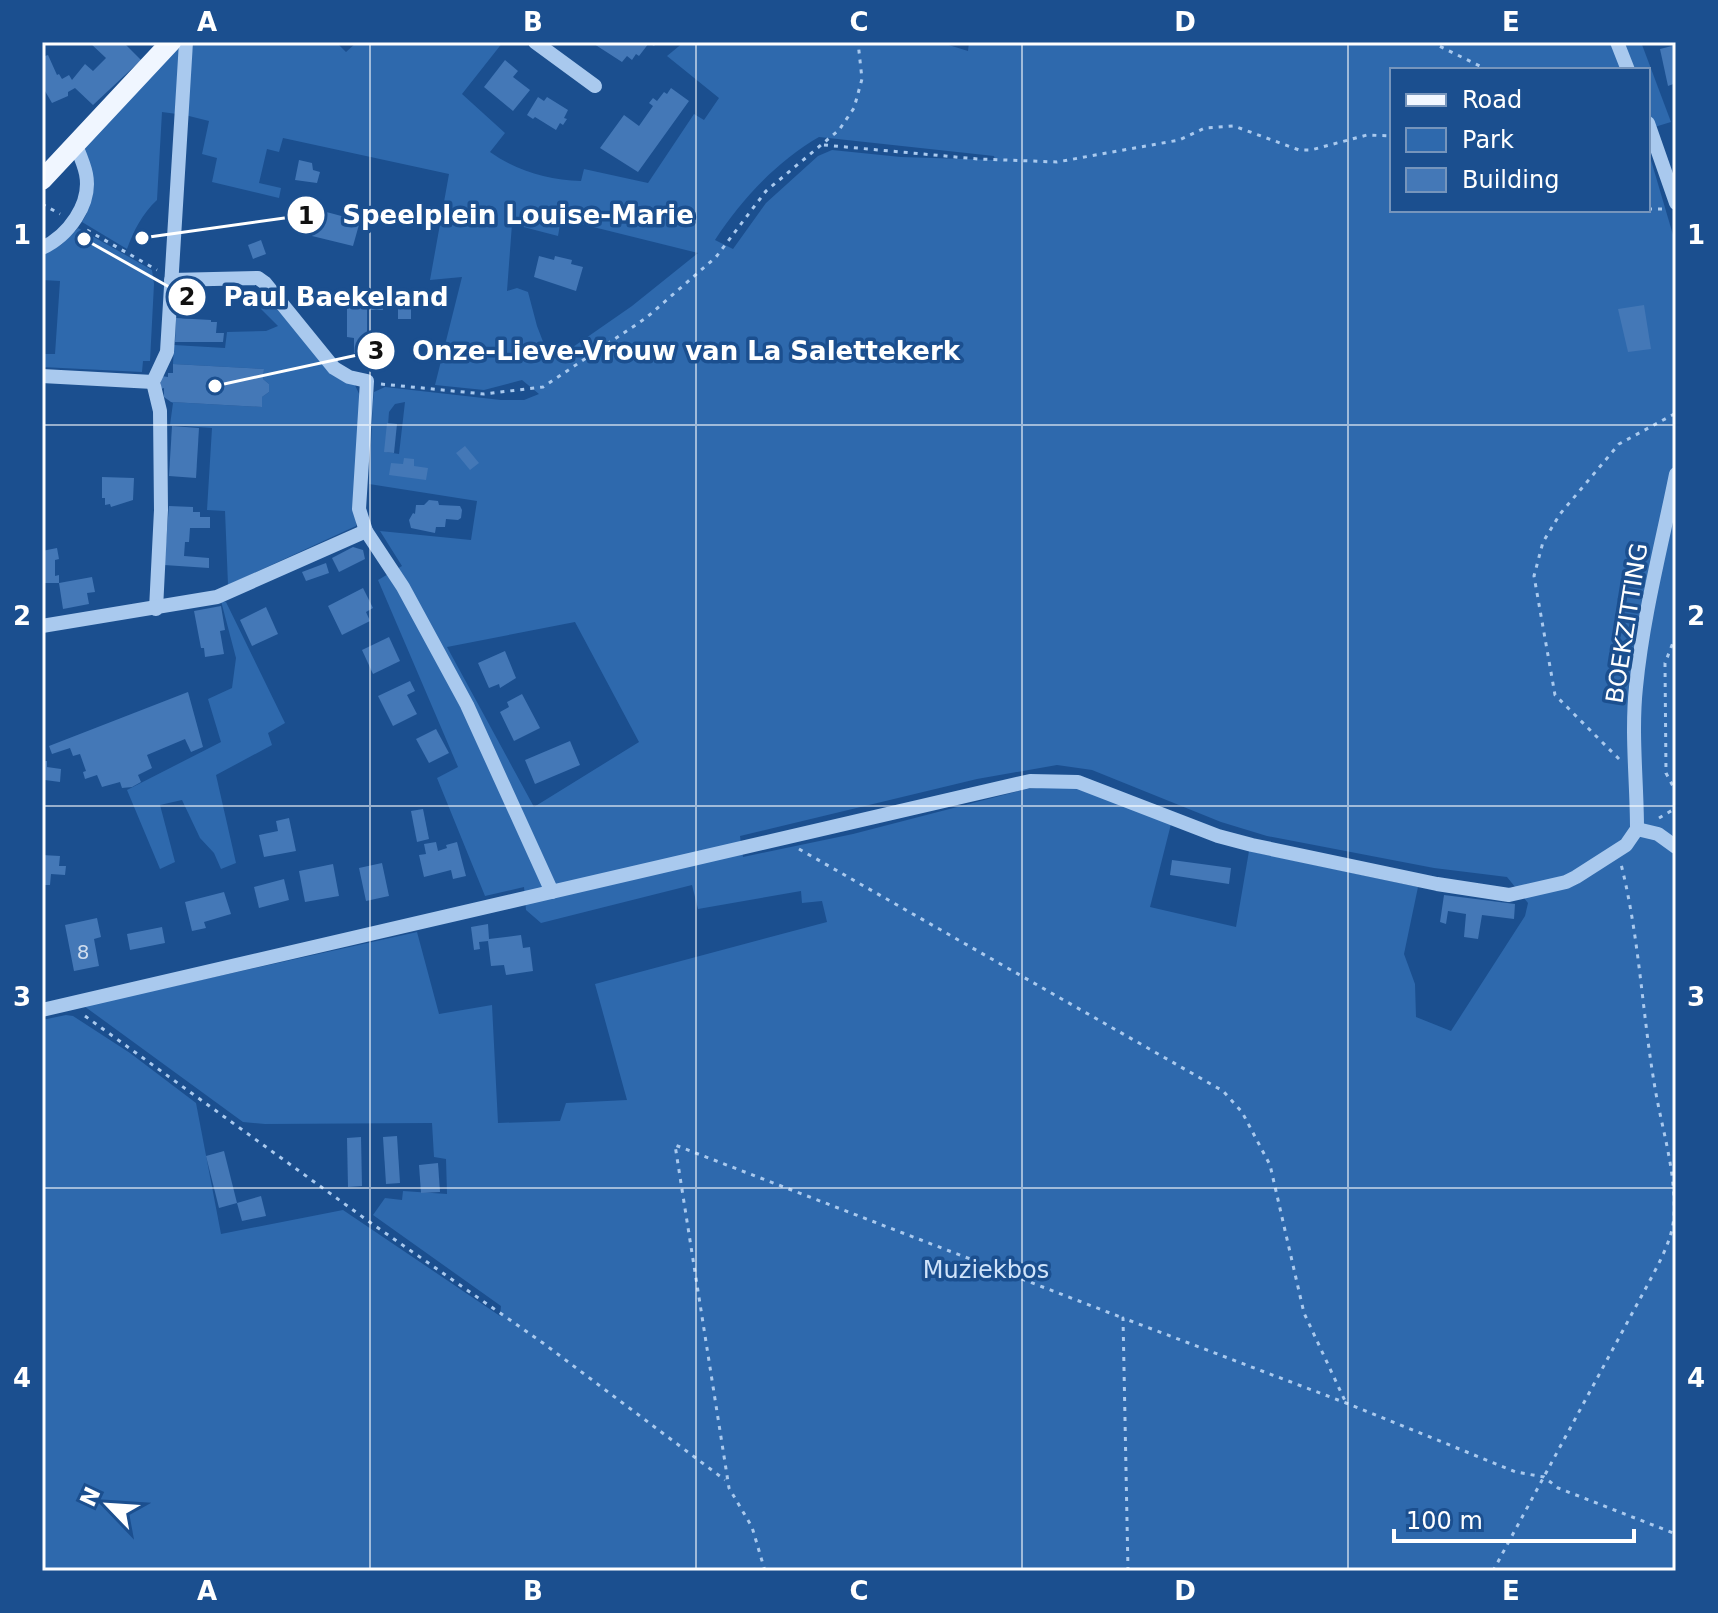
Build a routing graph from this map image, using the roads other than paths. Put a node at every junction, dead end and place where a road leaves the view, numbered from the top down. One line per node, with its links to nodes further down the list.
1 (171, 42): 8 (main road)
2 (186, 42): 12 (street)
3 (535, 42): 6 (street)
4 (1617, 42): 5 (street)
5 (1627, 68)
6 (595, 86)
7 (1650, 129): 10 (street)
8 (75, 143): 9 (main road); 11 (street)
9 (42, 180)
10 (1676, 203)
11 (42, 248)
12 (171, 280): 14 (street); 16 (street)
13 (42, 376): 14 (street)
14 (153, 382): 17 (street)
15 (1676, 474): 19 (street, BOEKZITTING)
16 (366, 531): 17 (street); 21 (street)
17 (156, 609): 18 (street)
18 (42, 626)
19 (1637, 829): 20 (street); 21 (street)
20 (1676, 847)
21 (552, 892): 22 (street)
22 (42, 1010)

